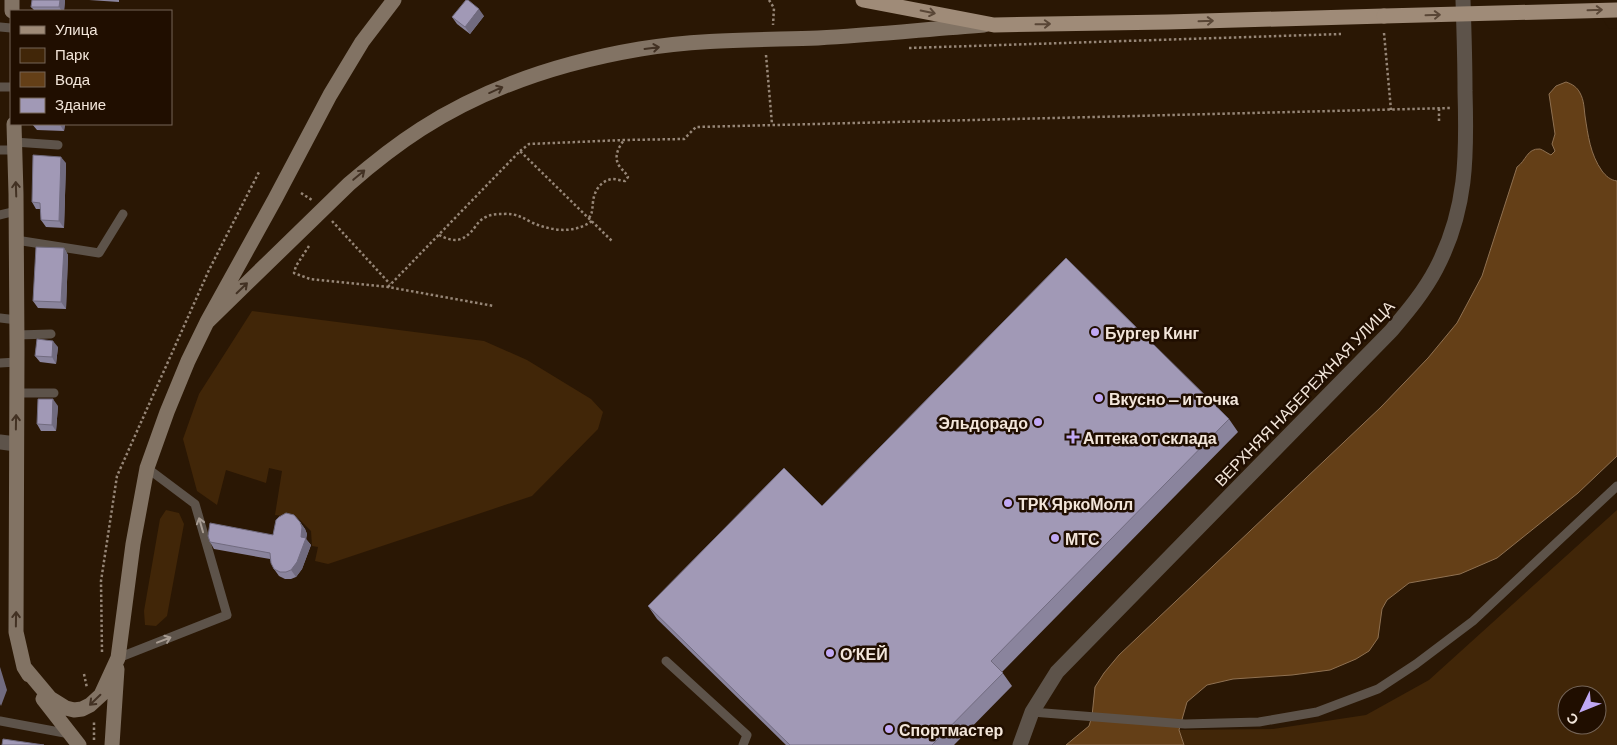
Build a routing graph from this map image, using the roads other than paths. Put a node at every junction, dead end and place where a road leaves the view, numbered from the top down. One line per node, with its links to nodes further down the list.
1 (394, 0): 14 (main road)
2 (863, 0): 5 (main road, one-way to 5)
3 (1463, 0): 28 (street, ВЕРХНЯЯ НАБЕРЕЖНАЯ УЛИЦА)
4 (1617, 10): 5 (main road, one-way to 4, bridge)
5 (994, 24): 14 (main road, one-way to 5)
6 (14, 125): 8 (main road)
7 (58, 145): 8 (lane)
8 (9, 147): 9 (main road, one-way to 8)
9 (16, 211): 11 (lane); 12 (main road)
10 (123, 214): 12 (lane)
11 (0, 215)
12 (16, 240): 15 (main road)
13 (0, 318): 15 (lane)
14 (207, 322): 23 (main road)
15 (17, 328): 16 (lane); 17 (main road)
16 (51, 334)
17 (17, 362): 18 (lane); 20 (main road)
18 (0, 363)
19 (54, 392): 20 (lane)
20 (17, 393): 22 (main road, one-way to 20)
21 (0, 442): 22 (street)
22 (16, 444): 27 (main road, one-way to 22)
23 (147, 468): 25 (main road); 25 (lane, one-way to 23)
24 (1617, 486): 28 (lane)
25 (118, 658): 27 (main road, one-way to 27); 31 (main road)
26 (666, 661): 32 (lane)
27 (24, 667): 30 (main road)
28 (1032, 712): 33 (street, ВЕРХНЯЯ НАБЕРЕЖНАЯ УЛИЦА)
29 (0, 722): 30 (lane)
30 (75, 740)
31 (112, 745)
32 (743, 745)
33 (1020, 745)

